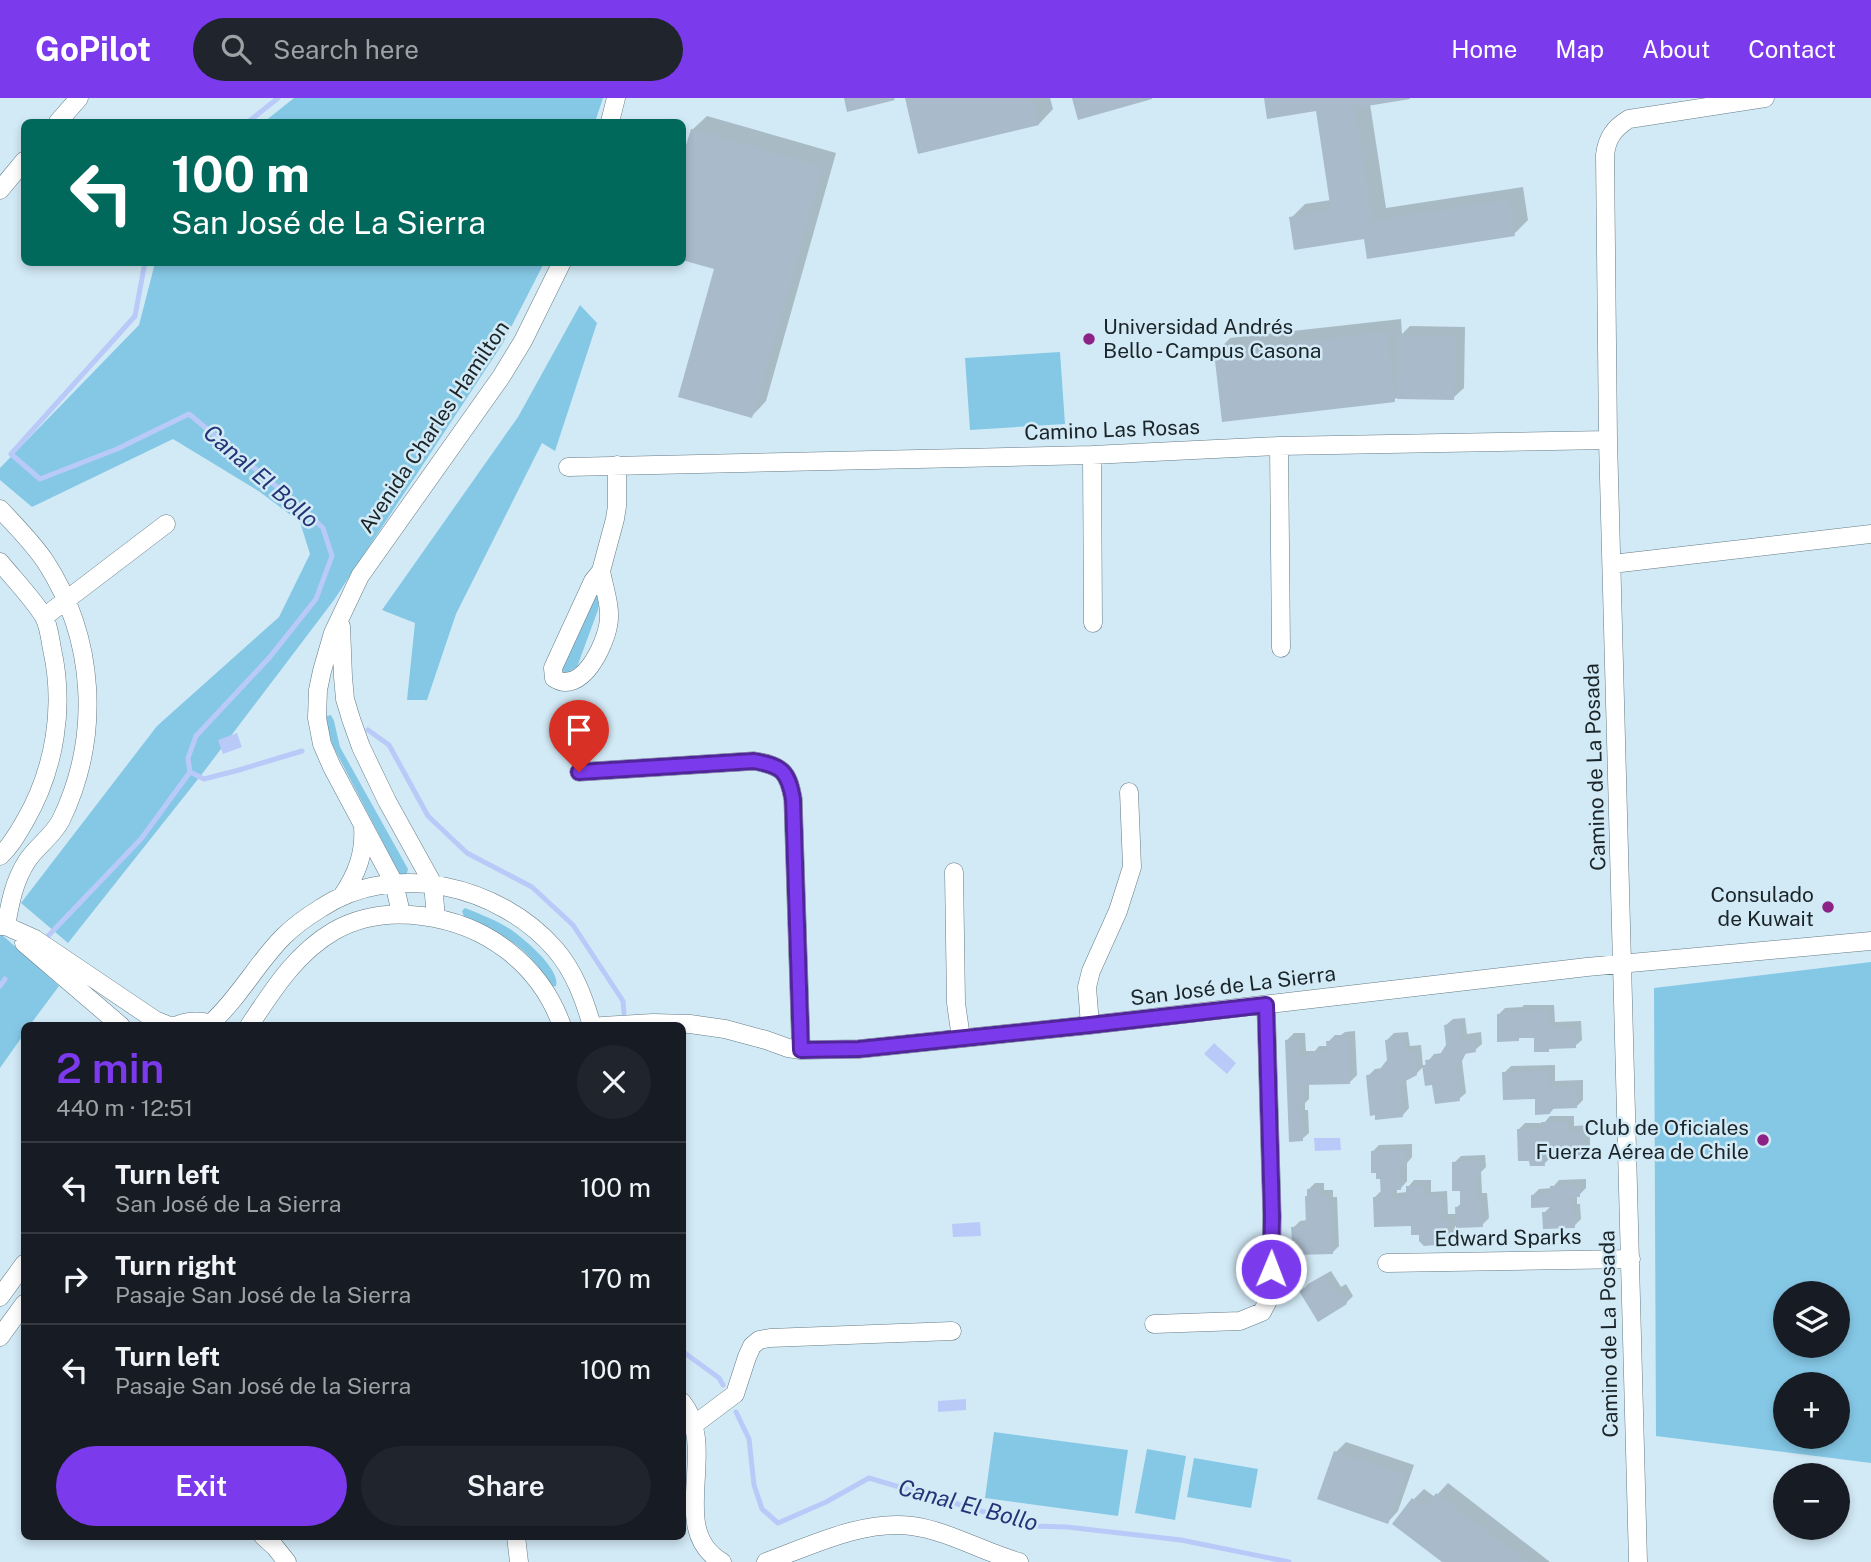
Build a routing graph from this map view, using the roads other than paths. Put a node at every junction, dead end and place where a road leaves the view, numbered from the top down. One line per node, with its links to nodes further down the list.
1 (79, 98): 4 (street)
2 (616, 98): 5 (street)
3 (1765, 98): 9 (street, Camino de La Posada)
4 (61, 119)
5 (611, 119)
6 (21, 165): 7 (street)
7 (0, 190)
8 (560, 266): 21 (street, Avenida Charles Hamilton)
9 (1608, 440): 10 (street, Camino Las Rosas); 18 (street, Camino de La Posada)
10 (1279, 446): 11 (street, Camino Las Rosas); 24 (street)
11 (1092, 455): 12 (street, Camino Las Rosas); 23 (street)
12 (617, 465): 13 (street, Camino Las Rosas); 19 (street)
13 (568, 467)
14 (0, 509): 20 (street)
15 (166, 524): 20 (street)
16 (1871, 534): 18 (street)
17 (0, 562): 22 (street)
18 (1612, 564): 38 (street, Camino de La Posada)
19 (601, 571): 19 (street)
20 (66, 600): 22 (street); 28 (street)
21 (341, 616): 27 (street, Avenida Charles Hamilton); 32 (street, Avenida Charles Hamilton)
22 (44, 617): 29 (street)
23 (1093, 623)
24 (1281, 648)
25 (579, 772): 49 (street)
26 (1129, 792): 47 (street)
27 (363, 823): 31 (street, Avenida Charles Hamilton); 33 (street)
28 (59, 824): 29 (street); 36 (street)
29 (3, 853)
30 (954, 872): 48 (street)
31 (394, 883): 32 (street); 33 (street); 34 (street, Avenida Charles Hamilton)
32 (433, 884): 35 (street, Avenida Charles Hamilton); 45 (street)
33 (342, 896): 42 (street)
34 (401, 913): 35 (street); 43 (street)
35 (436, 918): 44 (street)
36 (3, 926): 40 (street); 41 (street)
37 (1871, 942): 38 (street, San José de La Sierra)
38 (1623, 964): 39 (street, San José de La Sierra); 50 (street, Camino de La Posada)
39 (1266, 1005): 47 (street, San José de La Sierra); 55 (street)
40 (116, 1022)
41 (160, 1022)
42 (216, 1022)
43 (252, 1022)
44 (560, 1022)
45 (591, 1022)
46 (686, 1024): 49 (street, San José de La Sierra)
47 (1090, 1025): 48 (street, San José de La Sierra)
48 (961, 1038): 49 (street, San José de La Sierra)
49 (801, 1050)
50 (1631, 1259): 51 (street, Edward Sparks); 67 (street, Camino de La Posada)
51 (1387, 1263)
52 (21, 1268): 53 (street)
53 (0, 1297)
54 (21, 1308): 57 (street)
55 (1154, 1324)
56 (952, 1331): 59 (street)
57 (0, 1337)
58 (686, 1409): 59 (street)
59 (695, 1424): 64 (street)
60 (267, 1540): 62 (street)
61 (516, 1540): 63 (street)
62 (287, 1562)
63 (519, 1562)
64 (722, 1562)
65 (766, 1562): 66 (street)
66 (1019, 1562)
67 (1638, 1562)

